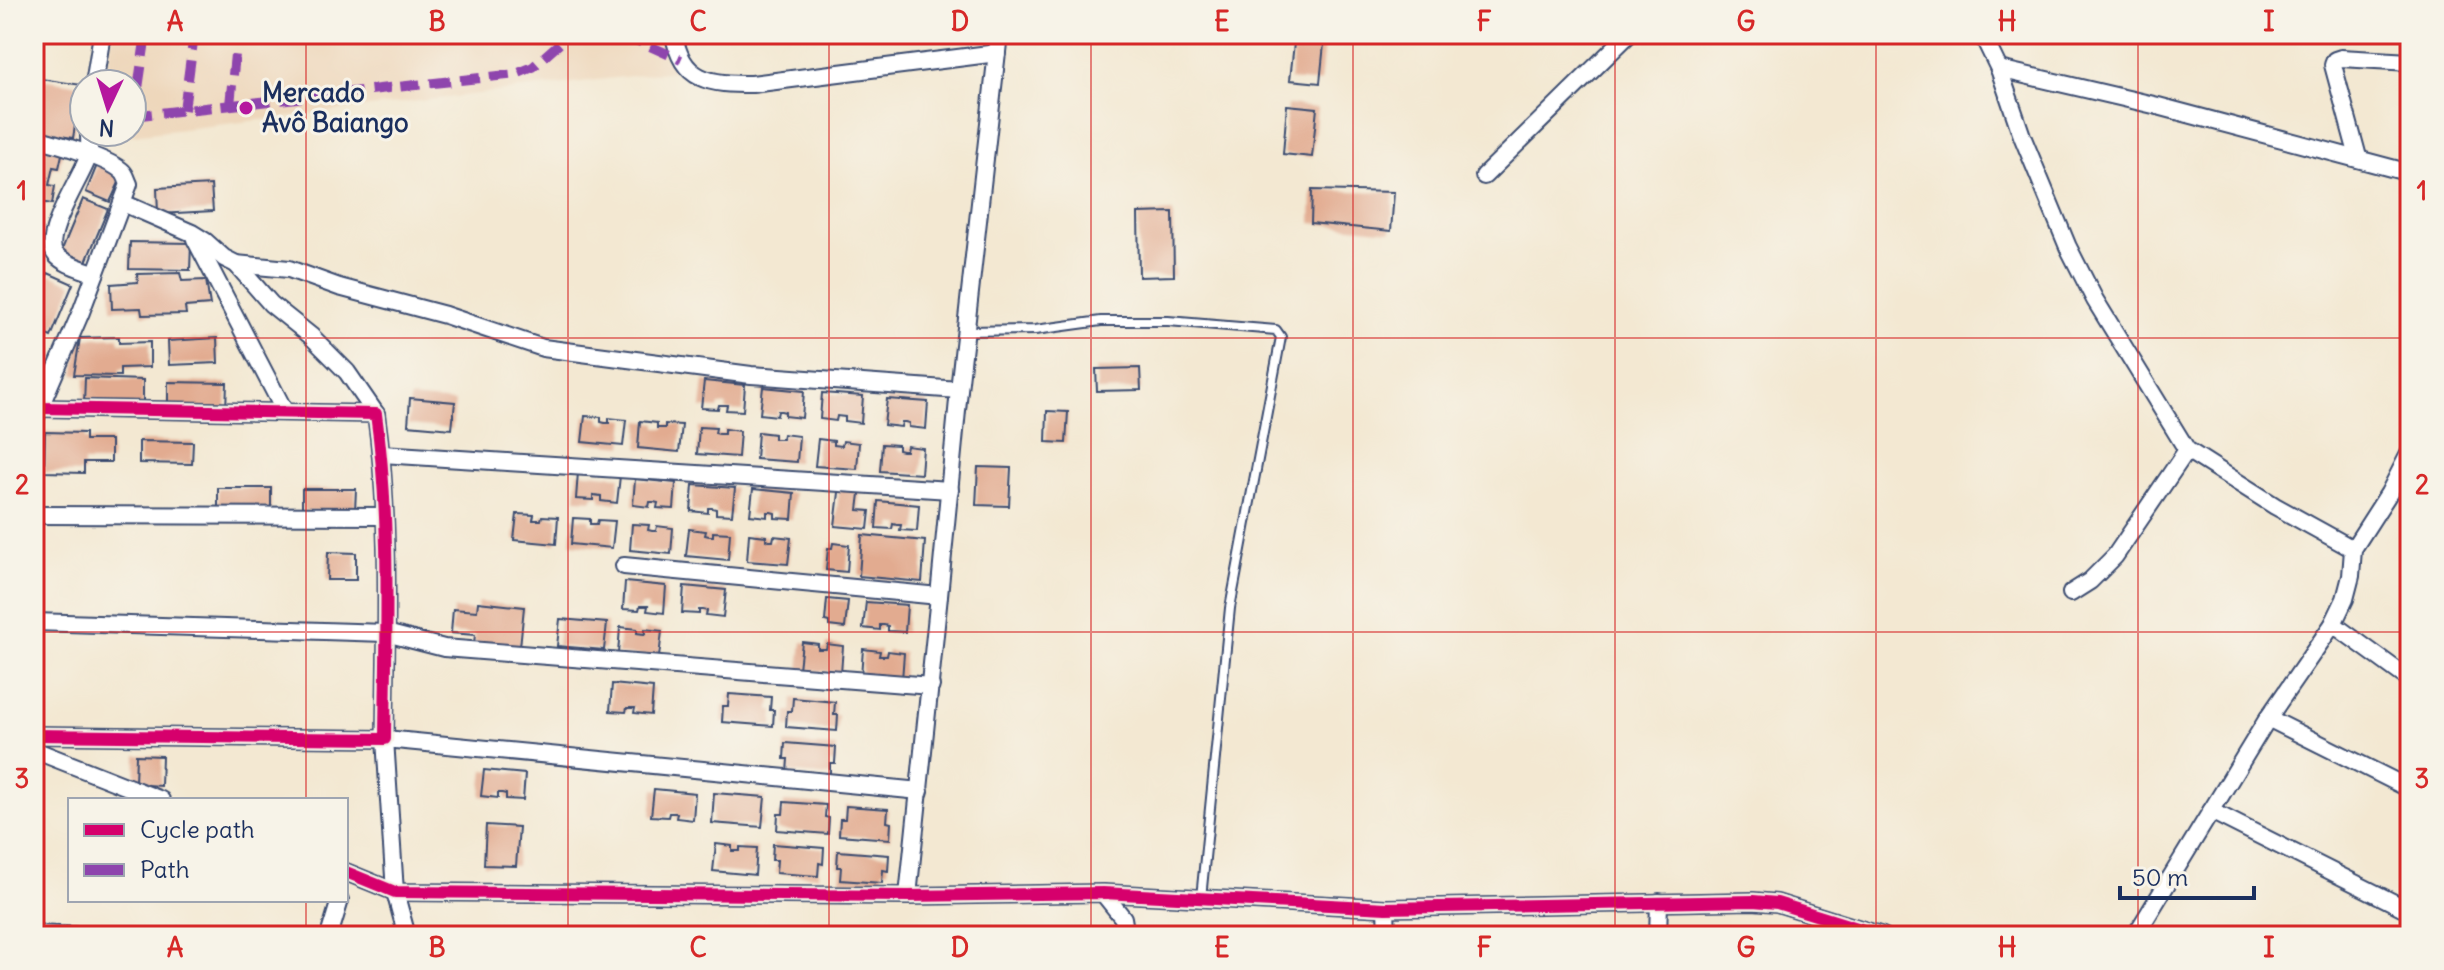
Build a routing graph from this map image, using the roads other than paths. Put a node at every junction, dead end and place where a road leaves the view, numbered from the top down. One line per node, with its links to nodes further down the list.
1 (102, 34): 8 (street)
2 (674, 34): 6 (street)
3 (999, 34): 6 (street)
4 (1629, 34): 15 (street)
5 (1982, 34): 9 (street)
6 (997, 53): 21 (street)
7 (2410, 62): 13 (street)
8 (97, 68)
9 (1999, 69): 13 (street); 26 (street)
10 (34, 138): 12 (street)
11 (89, 148): 12 (street)
12 (89, 156): 16 (street); 19 (street)
13 (2358, 157): 14 (street)
14 (2410, 173)
15 (1484, 176)
16 (123, 203): 17 (street); 19 (street)
17 (192, 233): 18 (street); 20 (street)
18 (230, 261): 20 (street); 22 (street); 25 (street)
19 (95, 274): 24 (street)
20 (239, 322): 23 (street)
21 (967, 331): 22 (street); 53 (lane)
22 (959, 390): 29 (street)
23 (285, 412): 24 (street); 25 (street)
24 (37, 414)
25 (376, 414): 28 (street)
26 (2187, 450): 32 (street); 34 (street)
27 (2410, 452): 32 (street)
28 (382, 454): 29 (street); 31 (street)
29 (950, 490): 35 (street)
30 (34, 515): 31 (street)
31 (384, 516): 38 (street)
32 (2353, 549): 37 (street)
33 (624, 566): 35 (street)
34 (2071, 593)
35 (939, 596): 40 (street)
36 (34, 622): 38 (street)
37 (2333, 624): 39 (street); 41 (street)
38 (386, 633): 40 (street); 43 (street)
39 (2410, 680)
40 (931, 686): 46 (street)
41 (2268, 718): 45 (street); 48 (street)
42 (34, 735): 43 (street)
43 (385, 739): 46 (street); 50 (street)
44 (34, 750): 47 (street)
45 (2410, 789)
46 (920, 791): 52 (street)
47 (156, 798)
48 (2211, 811): 57 (street); 66 (street)
49 (348, 875): 50 (street)
50 (395, 892): 52 (street); 61 (street)
51 (1103, 893): 52 (street); 53 (street); 62 (street)
52 (908, 896)
53 (1201, 898): 56 (street)
54 (339, 902): 60 (street)
55 (1659, 902): 56 (street); 64 (street); 65 (street)
56 (1386, 908): 63 (street)
57 (2410, 911)
58 (34, 934): 59 (street)
59 (83, 936)
60 (329, 936)
61 (407, 936)
62 (1126, 936)
63 (1387, 936)
64 (1658, 936)
65 (1883, 936)
66 (2135, 936)

